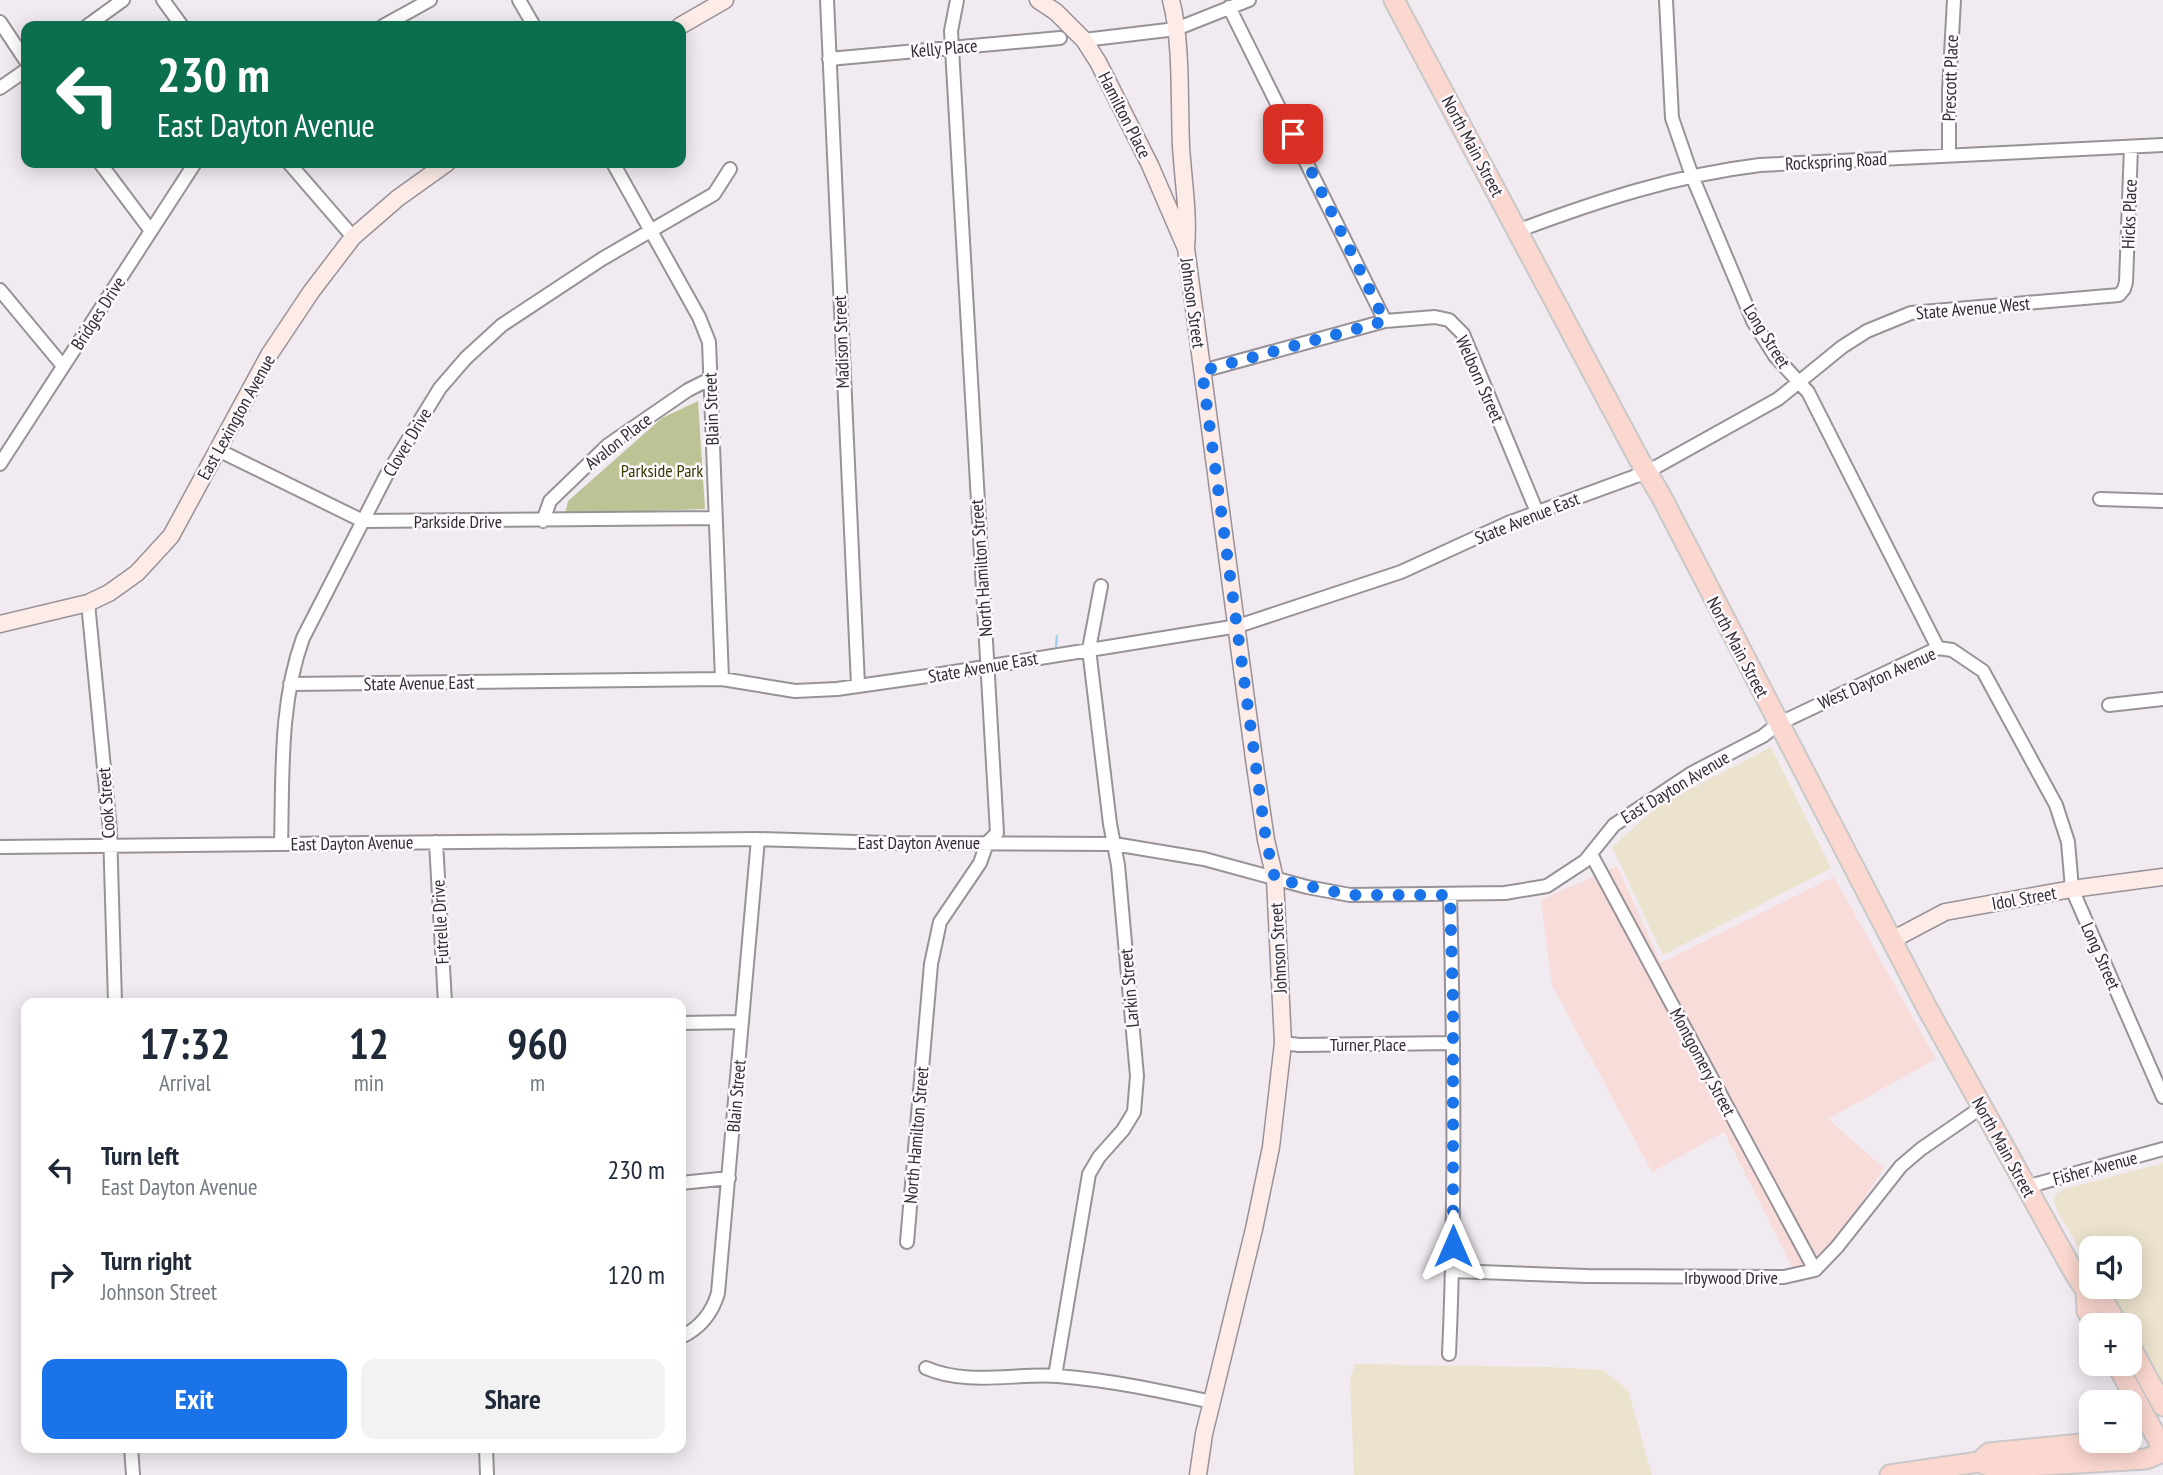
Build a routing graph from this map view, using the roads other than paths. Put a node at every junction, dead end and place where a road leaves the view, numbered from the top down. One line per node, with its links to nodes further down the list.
1 (123, 0): 15 (street)
2 (163, 0): 16 (street)
3 (429, 0): 17 (street)
4 (519, 0): 18 (street)
5 (725, 0): 20 (street)
6 (827, 0): 26 (street, Madison Street)
7 (957, 0): 24 (street, North Hamilton Street)
8 (1038, 0): 23 (street, Hamilton Place)
9 (1171, 0): 21 (street, Johnson Street)
10 (1249, 0): 14 (street)
11 (1394, 0): 43 (main road, North Main Street)
12 (1666, 0): 39 (street, Long Street)
13 (1954, 0): 31 (street, Prescott Place)
14 (1229, 7): 21 (street); 48 (street)
15 (94, 21)
16 (178, 21)
17 (392, 21)
18 (531, 21)
19 (0, 22): 25 (street)
20 (686, 23)
21 (1176, 29): 23 (street); 40 (street, Johnson Street)
22 (1060, 38): 24 (street, Kelly Place)
23 (1084, 40): 32 (street, Hamilton Place)
24 (952, 48): 26 (street, Kelly Place); 68 (street, North Hamilton Street)
25 (21, 54)
26 (829, 59): 71 (street, Madison Street)
27 (21, 73): 28 (street)
28 (0, 88)
29 (2163, 145): 30 (street, Rockspring Road)
30 (2132, 146): 31 (street, Rockspring Road); 46 (street, Hicks Place)
31 (1949, 155): 39 (street, Rockspring Road)
32 (1150, 165): 40 (street); 45 (street, Hamilton Place)
33 (104, 168): 42 (street)
34 (192, 168): 42 (street, Bridges Drive)
35 (293, 168): 44 (street)
36 (440, 168): 44 (street, East Lexington Avenue)
37 (616, 168): 41 (street, Blain Street)
38 (730, 169): 41 (street, Clover Drive)
39 (1692, 176): 43 (street, Rockspring Road); 52 (street, Long Street)
40 (1184, 183): 45 (street, Johnson Street)
41 (652, 230): 51 (street, Blain Street); 60 (street, Clover Drive)
42 (151, 231): 49 (street, Bridges Drive)
43 (1517, 231): 55 (main road, North Main Street)
44 (353, 237): 53 (street, East Lexington Avenue)
45 (1186, 248): 50 (street, Johnson Street)
46 (2126, 282): 52 (street, State Avenue West)
47 (0, 290): 49 (street)
48 (1385, 321): 50 (street, Welborn Street); 58 (street, Welborn Street)
49 (63, 366): 54 (street, Bridges Drive)
50 (1202, 371): 65 (street, Johnson Street)
51 (710, 379): 59 (street, Blain Street); 61 (street, Avalon Place)
52 (1798, 383): 55 (street, State Avenue West); 66 (street, Long Street)
53 (218, 450): 60 (street, Parkside Drive); 63 (street, East Lexington Avenue)
54 (0, 464)
55 (1647, 472): 58 (street, State Avenue East); 75 (main road, North Main Street)
56 (2100, 499): 57 (street)
57 (2163, 501)
58 (1537, 512): 65 (street, State Avenue East)
59 (715, 518): 61 (street, Parkside Drive); 69 (street, Blain Street)
60 (363, 521): 61 (street, Parkside Drive); 70 (street, Clover Drive)
61 (543, 521)
62 (1101, 586): 67 (street, Larkin Street)
63 (88, 603): 64 (street, East Lexington Avenue); 81 (street, Cook Street)
64 (0, 624)
65 (1238, 626): 67 (street, State Avenue East); 85 (street, Johnson Street)
66 (1938, 648): 72 (street, West Dayton Avenue); 75 (street, West Dayton Avenue)
67 (1089, 649): 68 (street, State Avenue East); 80 (street, Larkin Street)
68 (987, 666): 71 (street, State Avenue East); 78 (street, North Hamilton Street)
69 (722, 679): 70 (street, State Avenue East); 71 (street, State Avenue East)
70 (290, 684): 79 (street, Clover Drive)
71 (858, 685)
72 (1998, 699): 86 (street, Long Street)
73 (2163, 699): 74 (street)
74 (2109, 705)
75 (1778, 724): 83 (street, East Dayton Avenue); 88 (main road, North Main Street)
76 (758, 839): 77 (street, East Dayton Avenue); 78 (street, East Dayton Avenue); 91 (street, Blain Street)
77 (436, 842): 79 (street, East Dayton Avenue); 90 (street, Futrelle Drive)
78 (987, 843): 80 (street, East Dayton Avenue); 101 (street, North Hamilton Street)
79 (281, 844): 81 (street, East Dayton Avenue)
80 (1114, 844): 85 (street, East Dayton Avenue); 111 (street, Larkin Street)
81 (109, 845): 82 (street, East Dayton Avenue); 89 (street, Cook Street)
82 (0, 848)
83 (1591, 853): 87 (street, East Dayton Avenue); 102 (street, Montgomery Street)
84 (2163, 877): 86 (street, Idol Street)
85 (1275, 879): 87 (street, East Dayton Avenue); 93 (street, Johnson Street)
86 (2072, 889): 88 (street, Idol Street); 95 (street, Long Street)
87 (1450, 895): 94 (street)
88 (1892, 940): 96 (main road, North Main Street)
89 (115, 998)
90 (445, 998)
91 (742, 1022): 92 (street); 98 (street, Blain Street)
92 (686, 1023)
93 (1283, 1043): 94 (street, Turner Place); 112 (street, Johnson Street)
94 (1453, 1043): 103 (street)
95 (2163, 1097)
96 (1982, 1107): 100 (main road, North Main Street); 102 (street)
97 (2163, 1149): 100 (street, Fisher Avenue)
98 (729, 1178): 99 (street); 107 (street, Blain Street)
99 (686, 1183)
100 (2026, 1187): 104 (main road, North Main Street)
101 (906, 1242)
102 (1815, 1270): 103 (street, Irbywood Drive)
103 (1453, 1271): 108 (street)
104 (2079, 1279)
105 (2099, 1299): 106 (main road, North Main Street)
106 (2111, 1313)
107 (686, 1334)
108 (1449, 1353)
109 (926, 1368): 111 (street)
110 (2142, 1368): 113 (main road)
111 (1055, 1376): 112 (street)
112 (1212, 1402): 124 (street, Johnson Street)
113 (2163, 1406)
114 (2142, 1417): 117 (main road)
115 (2142, 1440): 117 (main road)
116 (2079, 1442): 120 (main road)
117 (2163, 1451): 120 (main road)
118 (131, 1453): 122 (street)
119 (486, 1453): 123 (street)
120 (1979, 1462): 121 (main road)
121 (1919, 1472): 125 (main road)
122 (133, 1475)
123 (487, 1475)
124 (1198, 1475)
125 (1889, 1475)

